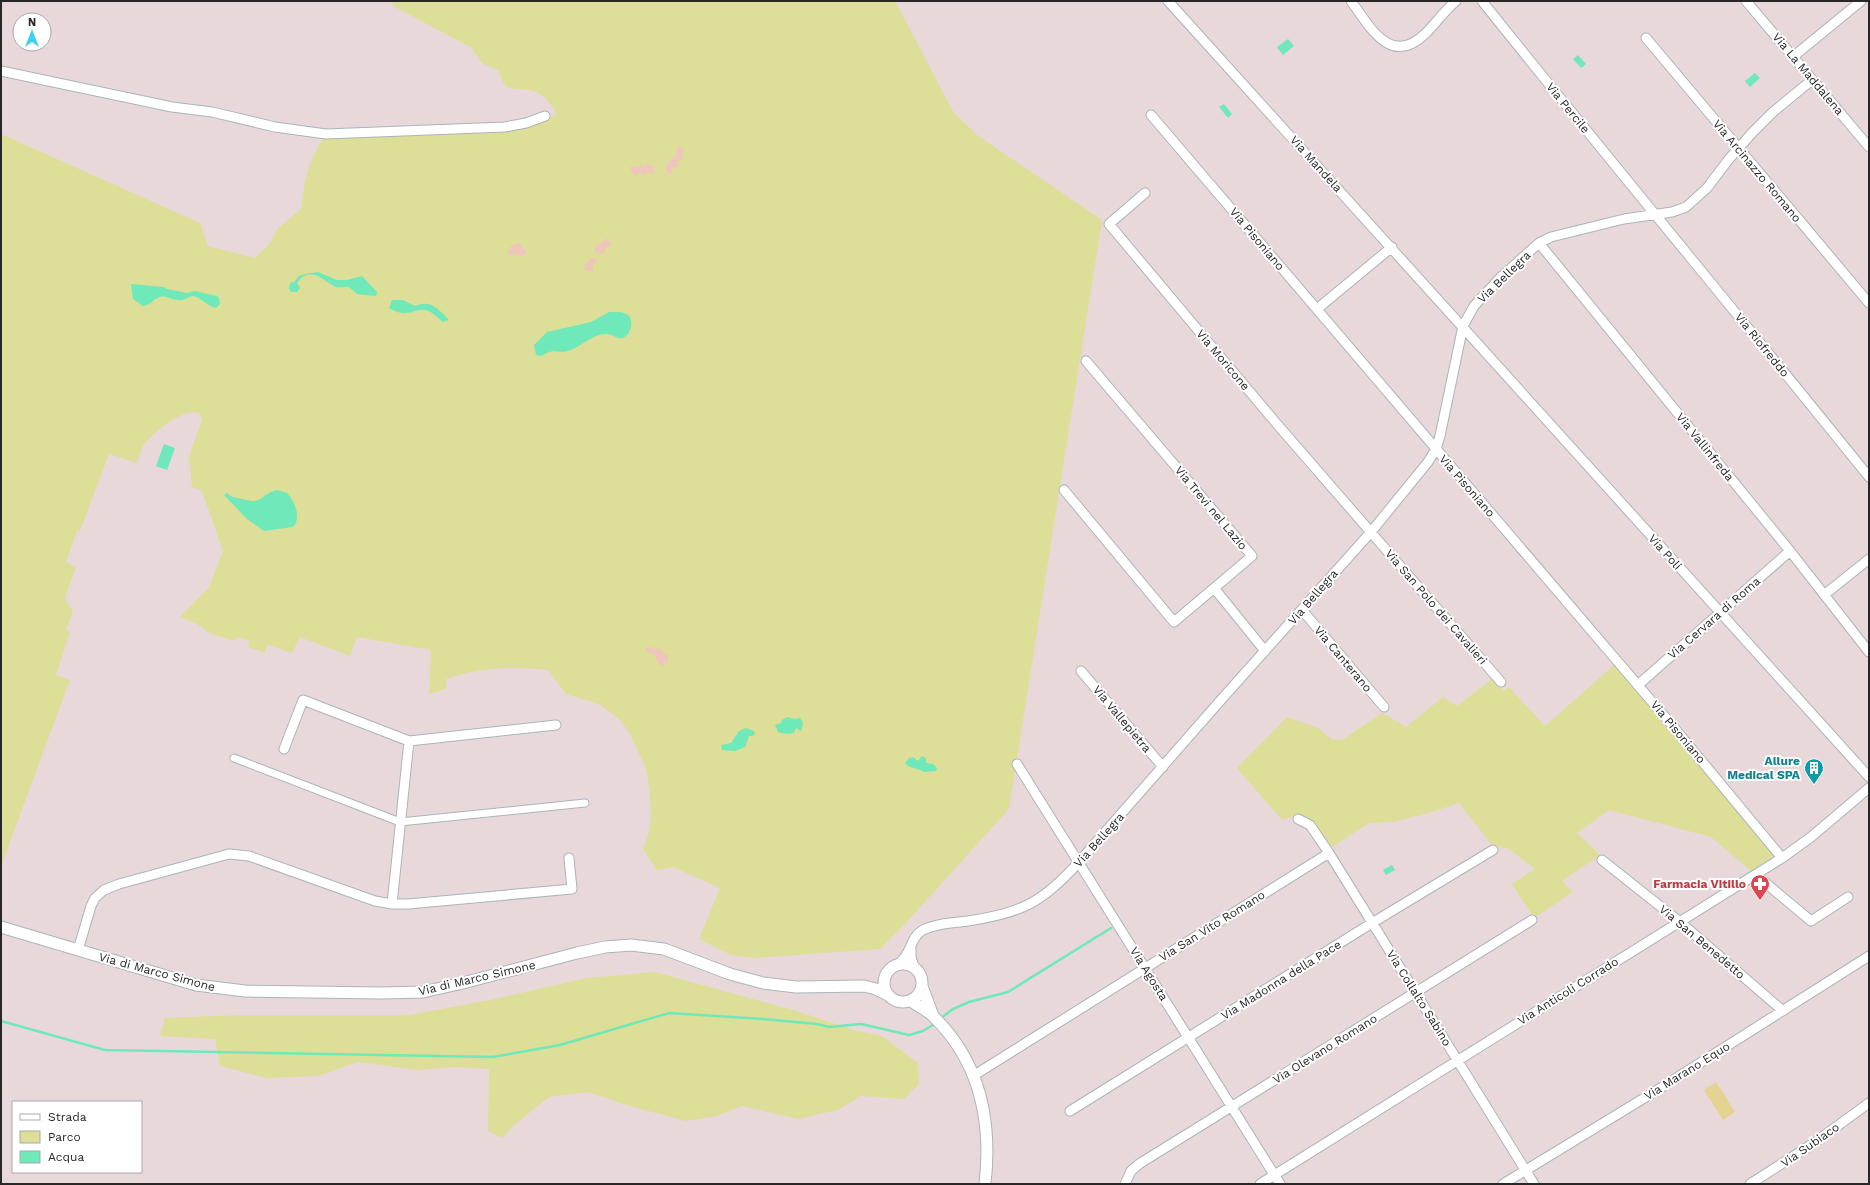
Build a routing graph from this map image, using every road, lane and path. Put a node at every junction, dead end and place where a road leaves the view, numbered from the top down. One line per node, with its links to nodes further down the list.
1 (1168, 1): 18 (street, Via Mandela)
2 (1350, 1): 3 (street)
3 (1456, 1)
4 (1482, 1): 16 (street, Via Percile)
5 (1746, 1): 8 (street, Via La Maddalena)
6 (1861, 1): 8 (street)
7 (1646, 38): 14 (street, Via Arcinazzo Romano)
8 (1794, 56): 10 (street, Via La Maddalena)
9 (1, 71): 12 (street)
10 (1812, 80): 13 (street, Via La Maddalena); 14 (street, Via Bellegra)
11 (1151, 115): 20 (street, Via Pisoniano)
12 (545, 116)
13 (1869, 147)
14 (1737, 148): 16 (street, Via Bellegra); 19 (street, Via Arcinazzo Romano)
15 (1145, 193): 26 (street, Via Moricone)
16 (1653, 214): 17 (street, Via Bellegra); 24 (street, Via Riofreddo)
17 (1540, 243): 21 (street, Via Bellegra); 27 (street, Via Vallinfreda)
18 (1392, 248): 20 (street); 21 (street, Via Mandela)
19 (1869, 303)
20 (1316, 310): 23 (street, Via Pisoniano)
21 (1463, 326): 23 (street, Via Bellegra); 32 (street, Via Poli)
22 (1086, 361): 29 (street, Via Trevi nel Lazio)
23 (1436, 449): 26 (street, Via Bellegra); 37 (street, Via Pisoniano)
24 (1869, 477)
25 (1064, 490): 29 (street, Via Trevi nel Lazio)
26 (1371, 532): 31 (street, Via Bellegra); 36 (street, Via San Polo dei Cavalieri)
27 (1790, 551): 30 (street, Via Vallinfreda); 32 (street, Via Cervara di Roma)
28 (1869, 559): 30 (street)
29 (1214, 588): 33 (street)
30 (1824, 595): 34 (street, Via Vallinfreda)
31 (1302, 610): 33 (street, Via Bellegra); 38 (street, Via Canterano)
32 (1720, 613): 37 (street, Via Cervara di Roma); 45 (street, Via Poli)
33 (1265, 651): 44 (street, Via Bellegra)
34 (1869, 652)
35 (1081, 671): 44 (street, Via Vallepietra)
36 (1501, 682)
37 (1638, 685): 53 (street, Via Pisoniano)
38 (1384, 707)
39 (556, 725): 40 (street)
40 (409, 741): 41 (street); 49 (street)
41 (284, 749)
42 (234, 758): 49 (street)
43 (1017, 764): 55 (street, Via Agosta)
44 (1163, 767): 55 (street, Via Bellegra)
45 (1869, 777)
46 (1869, 788): 53 (street, Via Anticoli Corrado)
47 (585, 803): 49 (street)
48 (1298, 819): 51 (street, Via Collalto Sabino)
49 (400, 822): 58 (street)
50 (1493, 850): 61 (street, Via Madonna della Pace)
51 (1329, 853): 61 (street, Via Collalto Sabino); 68 (street, Via San Vito Romano)
52 (569, 858): 58 (street)
53 (1782, 858): 56 (street, Via Anticoli Corrado)
54 (1602, 860): 60 (street, Via San Benedetto)
55 (1078, 863): 63 (street, Via Bellegra); 68 (street, Via Agosta)
56 (1756, 875): 57 (street); 60 (street, Via Anticoli Corrado)
57 (1848, 897)
58 (392, 904): 64 (street)
59 (1532, 920): 72 (street, Via Olevano Romano)
60 (1680, 922): 75 (street, Via San Benedetto); 78 (street, Via Anticoli Corrado)
61 (1372, 923): 72 (street, Via Collalto Sabino); 77 (street, Via Madonna della Pace)
62 (1, 927): 64 (street, Via di Marco Simone)
63 (911, 947): 66 (street, Via Bellegra); 67 (street)
64 (78, 950): 70 (street, Via di Marco Simone)
65 (1869, 956): 75 (street, Via Marano Equo)
66 (898, 964): 67 (street); 69 (street)
67 (914, 967): 71 (street)
68 (1145, 968): 77 (street, Via Agosta); 79 (street, Via San Vito Romano)
69 (887, 971): 70 (street, Via di Marco Simone); 73 (street)
70 (857, 986): 73 (street, Via di Marco Simone)
71 (922, 986): 74 (street); 76 (street)
72 (1416, 992): 78 (street, Via Collalto Sabino); 81 (street, Via Olevano Romano)
73 (888, 995): 74 (street)
74 (911, 1001): 76 (street)
75 (1783, 1011): 83 (street, Via Marano Equo)
76 (933, 1016): 79 (street)
77 (1189, 1038): 81 (street, Via Agosta); 82 (street, Via Madonna della Pace)
78 (1458, 1060): 83 (street, Via Collalto Sabino); 84 (street, Via Anticoli Corrado)
79 (973, 1076): 85 (street)
80 (1869, 1103): 91 (street, Via Subiaco)
81 (1232, 1107): 84 (street, Via Agosta); 86 (street, Via Olevano Romano)
82 (1070, 1111)
83 (1526, 1170): 89 (street, Via Marano Equo); 90 (street, Via Collalto Sabino)
84 (1274, 1175): 87 (street, Via Anticoli Corrado); 88 (street, Via Agosta)
85 (985, 1184)
86 (1125, 1184)
87 (1260, 1184)
88 (1280, 1184)
89 (1503, 1184)
90 (1534, 1184)
91 (1750, 1184)

